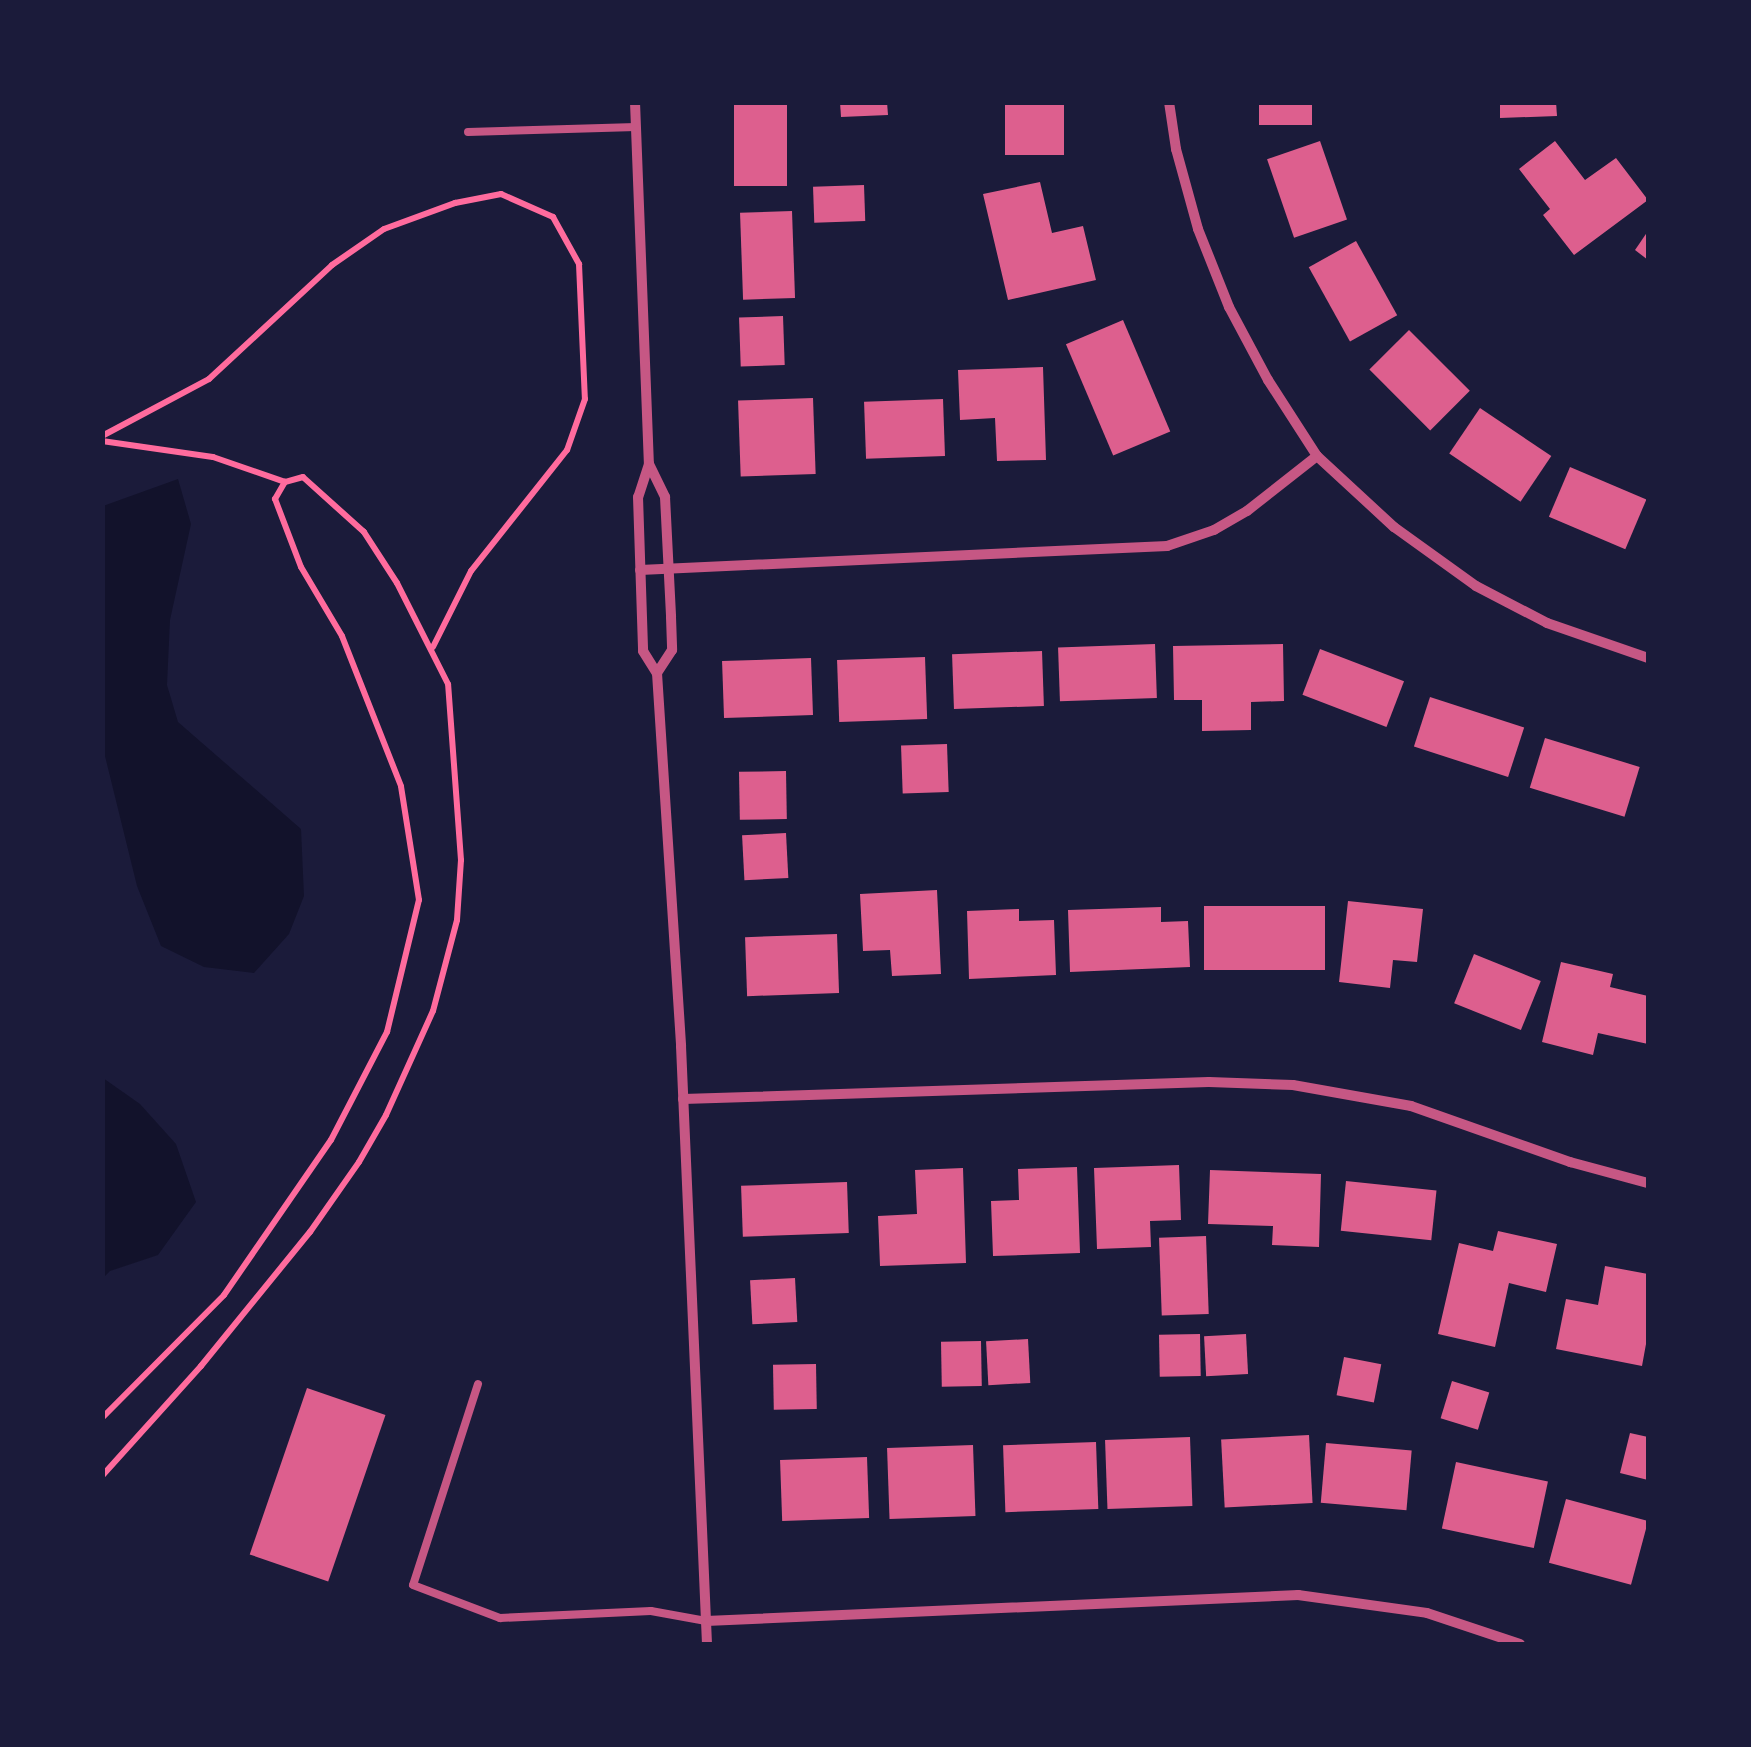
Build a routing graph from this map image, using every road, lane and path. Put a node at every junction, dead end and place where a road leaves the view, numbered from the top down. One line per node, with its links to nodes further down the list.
1 (635, 102): 3 (street)
2 (1169, 102): 6 (street)
3 (636, 126): 4 (lane); 7 (street)
4 (468, 132)
5 (102, 438): 8 (path); 11 (path)
6 (1317, 456): 9 (street); 12 (street)
7 (649, 464): 9 (street); 10 (street)
8 (285, 482): 11 (path); 17 (path)
9 (668, 569): 10 (street); 13 (street)
10 (640, 570): 13 (street)
11 (432, 648): 18 (path)
12 (1648, 658)
13 (657, 673): 14 (street)
14 (683, 1099): 15 (street); 19 (street)
15 (1648, 1183)
16 (478, 1384): 19 (lane)
17 (102, 1418)
18 (102, 1476)
19 (706, 1621): 20 (street); 21 (street)
20 (707, 1644)
21 (1520, 1644)

